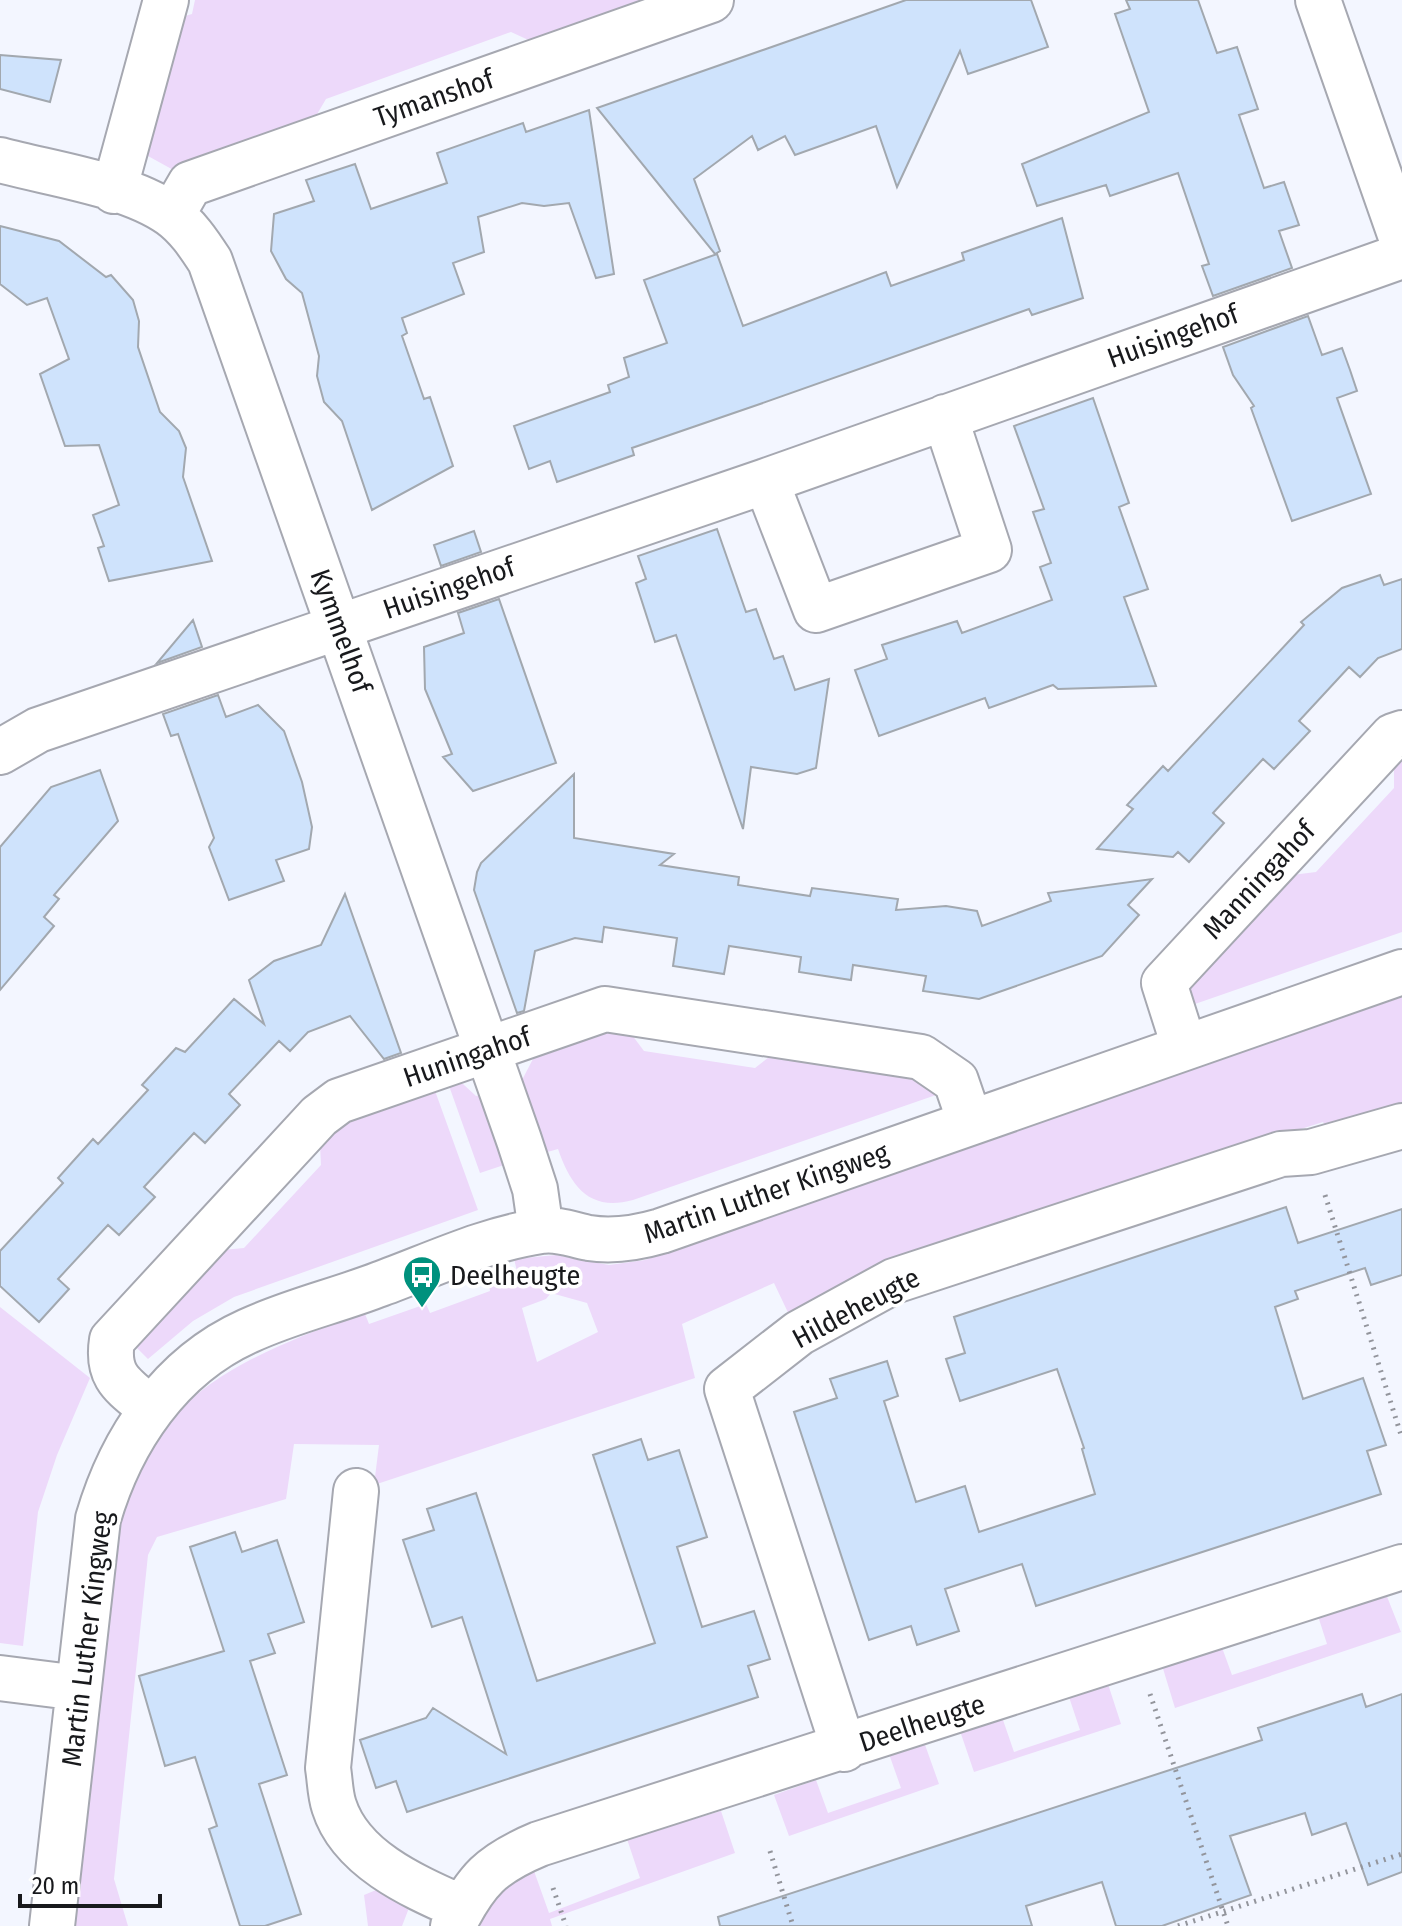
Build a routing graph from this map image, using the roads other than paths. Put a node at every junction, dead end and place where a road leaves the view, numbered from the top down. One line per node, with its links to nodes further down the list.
1 (166, 0): 5 (street)
2 (711, 0): 6 (street, Tymanshof)
3 (1318, 0): 7 (street)
4 (0, 160): 5 (street, Kymmelhof)
5 (114, 191): 6 (street, Kymmelhof)
6 (172, 215): 11 (street, Kymmelhof)
7 (1402, 240)
8 (1402, 256): 9 (street, Huisingehof)
9 (945, 417): 10 (street, Huisingehof); 10 (street)
10 (766, 481): 11 (street, Huisingehof)
11 (339, 625): 13 (street, Huisingehof); 16 (street, Kymmelhof)
12 (1402, 733): 15 (street, Manningahof)
13 (0, 752)
14 (1402, 972): 15 (street, Martin Luther Kingweg)
15 (1184, 1046): 17 (street, Martin Luther Kingweg)
16 (486, 1050): 17 (street, Huningahof); 19 (street, Kymmelhof); 20 (street, Huningahof)
17 (970, 1122): 19 (street, Martin Luther Kingweg)
18 (1402, 1126): 25 (street, Hildeheugte)
19 (541, 1231): 20 (street, Martin Luther Kingweg)
20 (151, 1409): 24 (street, Martin Luther Kingweg)
21 (356, 1491): 26 (street, Deelheugte)
22 (1402, 1567): 25 (street, Deelheugte)
23 (0, 1678): 24 (street, Martin Luther Kingweg)
24 (61, 1685): 27 (street, Martin Luther Kingweg)
25 (844, 1749): 26 (street, Deelheugte)
26 (458, 1917)
27 (52, 1926)

